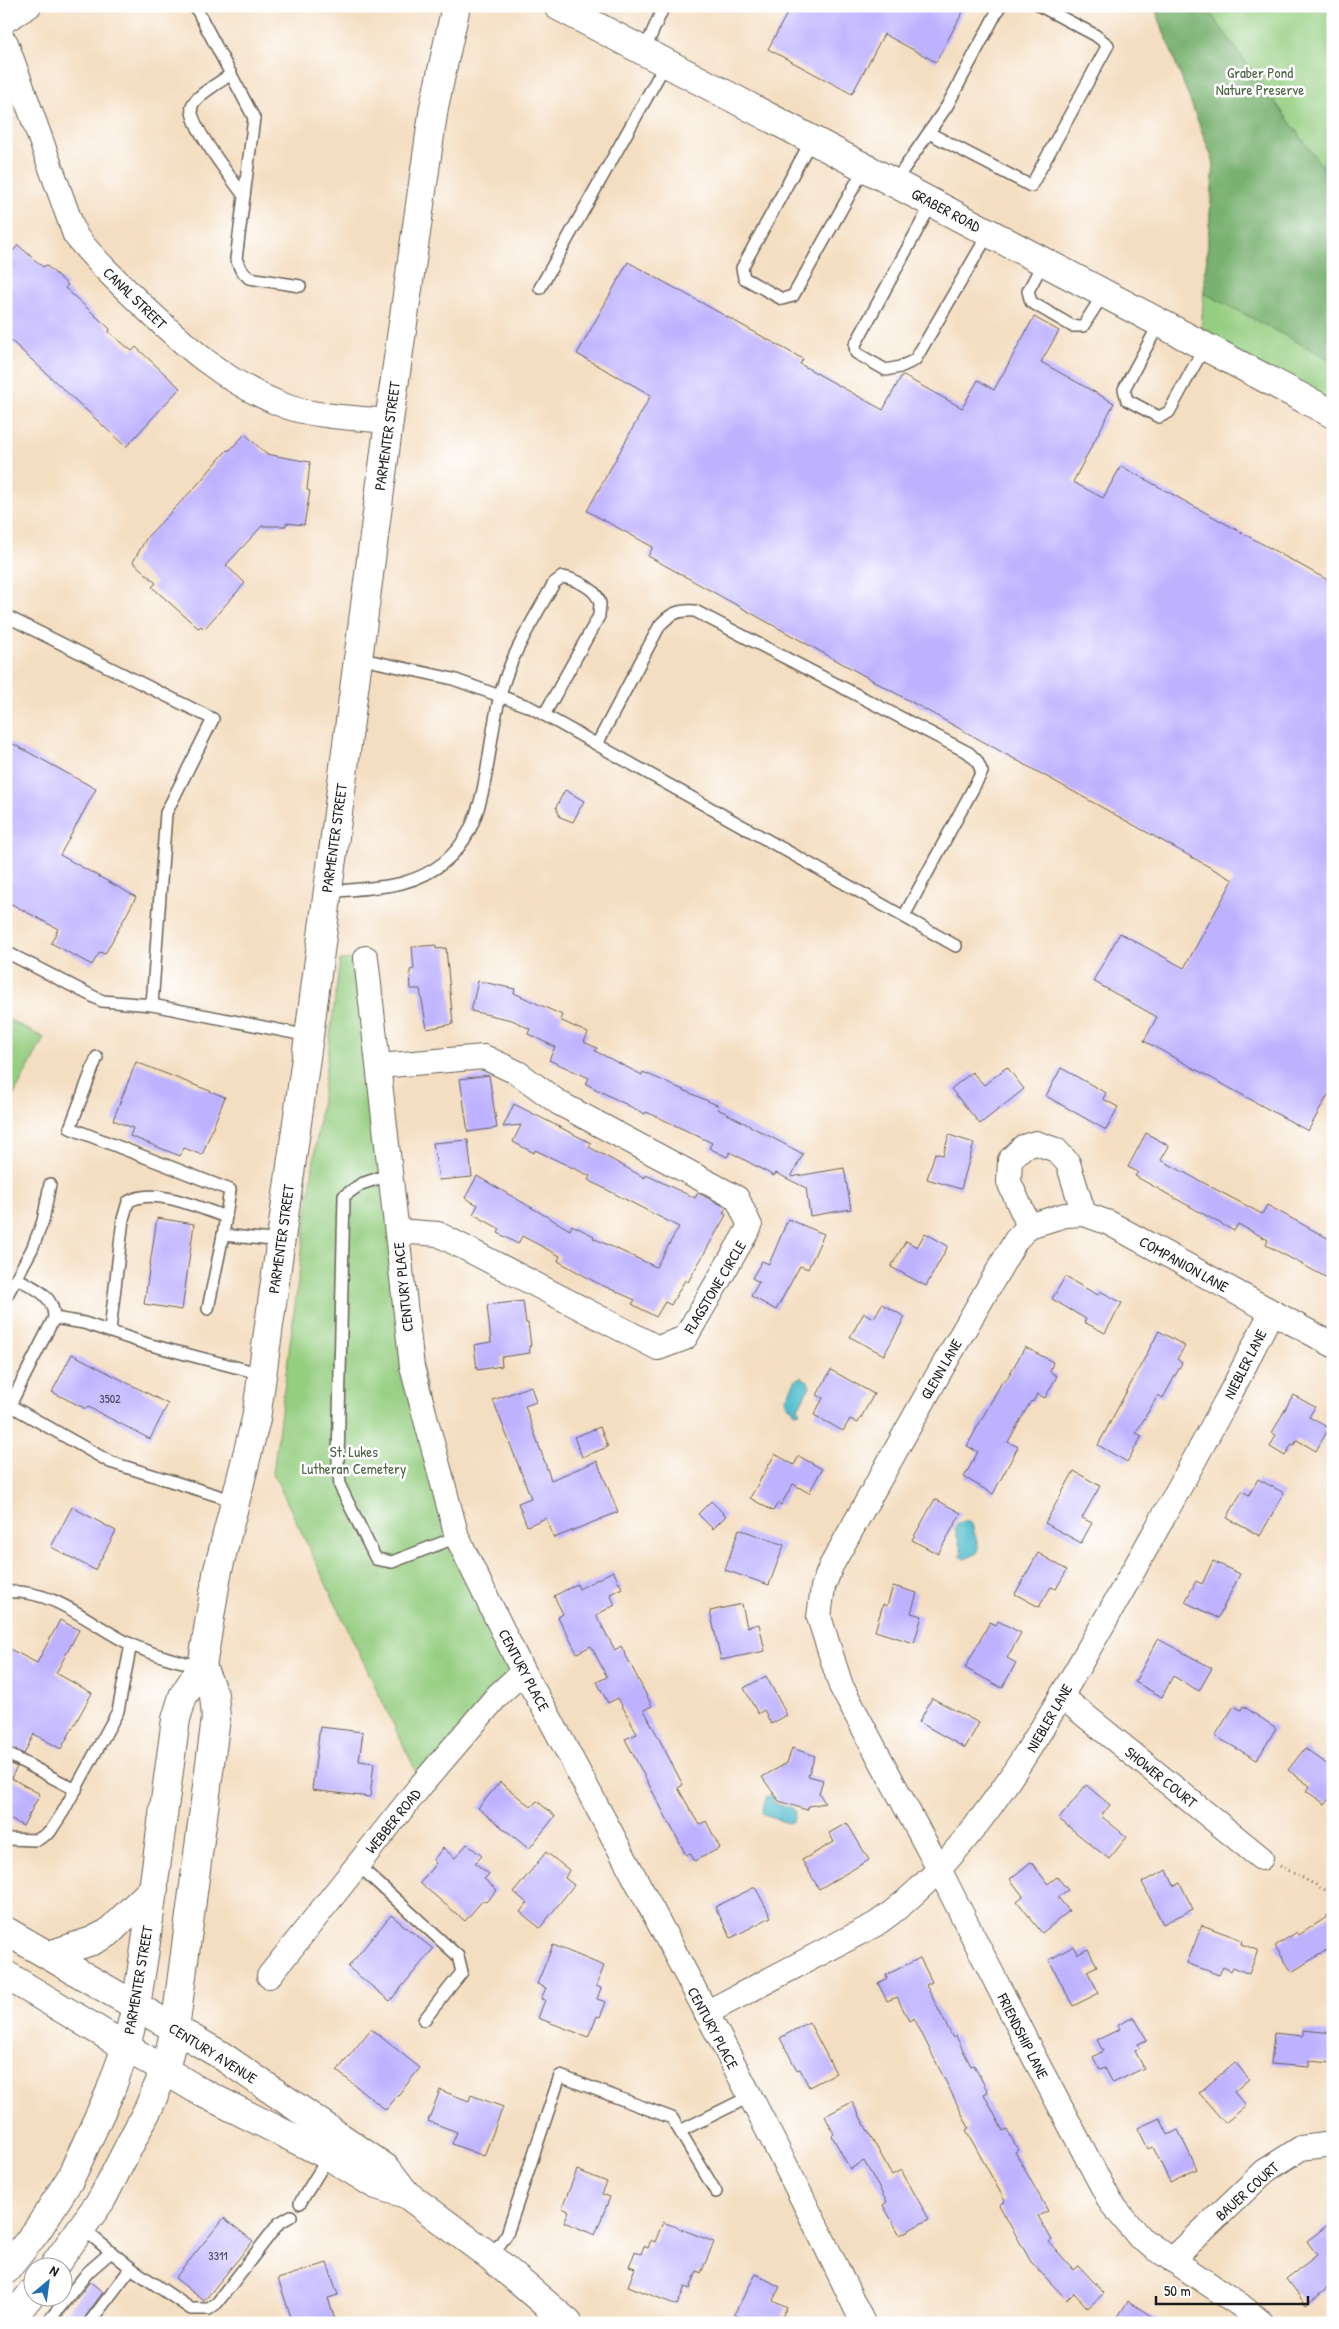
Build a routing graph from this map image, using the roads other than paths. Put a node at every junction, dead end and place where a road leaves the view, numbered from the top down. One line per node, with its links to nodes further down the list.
1 (29, 6): 8 (street)
2 (195, 6): 11 (lane)
3 (456, 6): 26 (street, PARMENTER STREET)
4 (558, 6): 10 (street, GRABER ROAD)
5 (664, 6): 10 (lane)
6 (1000, 6): 12 (lane)
7 (1040, 6): 12 (lane)
8 (6, 20)
9 (6, 43): 26 (street, CANAL STREET)
10 (655, 57): 13 (street, GRABER ROAD); 21 (lane)
11 (231, 74): 16 (lane); 16 (lane)
12 (929, 133): 15 (lane)
13 (812, 139): 14 (street, GRABER ROAD); 14 (lane)
14 (865, 167): 15 (street, GRABER ROAD)
15 (894, 183): 17 (street, GRABER ROAD)
16 (244, 196): 20 (lane)
17 (932, 202): 18 (street, GRABER ROAD); 18 (lane)
18 (989, 232): 19 (street, GRABER ROAD)
19 (1044, 261): 22 (street, GRABER ROAD); 22 (lane)
20 (300, 286)
21 (540, 288)
22 (1104, 293): 23 (street, GRABER ROAD)
23 (1160, 322): 24 (street, GRABER ROAD); 24 (lane)
24 (1206, 346): 25 (street, GRABER ROAD)
25 (1333, 414)
26 (389, 421): 28 (street, PARMENTER STREET)
27 (6, 616): 37 (lane)
28 (358, 658): 29 (lane); 32 (street, PARMENTER STREET)
29 (500, 695): 30 (lane); 30 (lane); 32 (lane)
30 (544, 715): 31 (lane)
31 (597, 744): 33 (lane); 33 (lane)
32 (327, 892): 38 (street, PARMENTER STREET)
33 (904, 916): 34 (lane)
34 (956, 946)
35 (6, 952): 37 (lane)
36 (366, 958): 40 (street, CENTURY PLACE)
37 (152, 1005): 38 (lane)
38 (309, 1036): 48 (street, PARMENTER STREET)
39 (97, 1057): 44 (lane)
40 (379, 1066): 41 (street, CENTURY PLACE); 46 (street, FLAGSTONE CIRCLE)
41 (391, 1174): 46 (street, CENTURY PLACE); 59 (lane)
42 (50, 1184): 49 (lane)
43 (1084, 1214): 45 (street, COMPANION LANE); 45 (street); 52 (street, COMPANION LANE)
44 (226, 1217): 47 (lane); 54 (lane)
45 (1029, 1226): 65 (street, GLENN LANE)
46 (397, 1231): 59 (street, CENTURY PLACE)
47 (223, 1235): 48 (lane); 51 (lane)
48 (280, 1241): 56 (street, PARMENTER STREET)
49 (16, 1278): 50 (lane); 53 (lane)
50 (6, 1297)
51 (208, 1309)
52 (1272, 1312): 55 (street, COMPANION LANE); 64 (street, NIEBLER LANE)
53 (54, 1318): 54 (lane); 57 (lane)
54 (110, 1330): 56 (lane)
55 (1333, 1345)
56 (263, 1374): 58 (street, PARMENTER STREET)
57 (8, 1404): 58 (lane)
58 (235, 1501): 62 (street, PARMENTER STREET)
59 (457, 1537): 63 (street, CENTURY PLACE)
60 (6, 1592): 61 (lane)
61 (131, 1644): 62 (lane); 67 (lane)
62 (202, 1667): 72 (street, PARMENTER STREET); 80 (street)
63 (523, 1672): 70 (street, WEBBER ROAD); 78 (street, CENTURY PLACE)
64 (1061, 1696): 69 (street, SHOWER COURT); 71 (street, NIEBLER LANE)
65 (847, 1697): 71 (street, FRIENDSHIP LANE)
66 (6, 1753): 67 (lane)
67 (76, 1790): 68 (lane)
68 (6, 1838)
69 (1261, 1858)
70 (358, 1865): 76 (street, WEBBER ROAD); 79 (lane)
71 (938, 1869): 78 (street, NIEBLER LANE); 95 (street, FRIENDSHIP LANE)
72 (154, 1888): 74 (street); 77 (street, PARMENTER STREET)
73 (6, 1930): 74 (street, CENTURY AVENUE)
74 (49, 1955): 77 (street, CENTURY AVENUE)
75 (6, 1975): 81 (street, CENTURY AVENUE)
76 (269, 1976)
77 (136, 2006): 80 (street, CENTURY AVENUE); 81 (street, PARMENTER STREET)
78 (706, 2013): 83 (street, CENTURY PLACE)
79 (424, 2020)
80 (175, 2029): 82 (street); 88 (street, CENTURY AVENUE)
81 (126, 2047): 82 (street, CENTURY AVENUE); 97 (street, PARMENTER STREET)
82 (165, 2070): 86 (street, CENTURY AVENUE); 91 (street)
83 (749, 2097): 84 (lane); 103 (street, CENTURY PLACE)
84 (680, 2131): 87 (lane); 94 (lane)
85 (1333, 2144): 95 (street, BAUER COURT)
86 (329, 2156): 88 (street, CENTURY AVENUE); 89 (lane)
87 (716, 2192)
88 (406, 2194): 94 (street, CENTURY AVENUE)
89 (300, 2202)
90 (291, 2216): 96 (lane)
91 (82, 2229): 92 (lane); 93 (street)
92 (111, 2252): 96 (lane); 100 (lane)
93 (62, 2256)
94 (490, 2257): 102 (street, CENTURY AVENUE)
95 (1172, 2260): 104 (street, FRIENDSHIP LANE)
96 (131, 2268): 101 (lane)
97 (6, 2270)
98 (22, 2305): 99 (street)
99 (7, 2322)
100 (47, 2323)
101 (89, 2323)
102 (568, 2323)
103 (863, 2323)
104 (1262, 2323)

